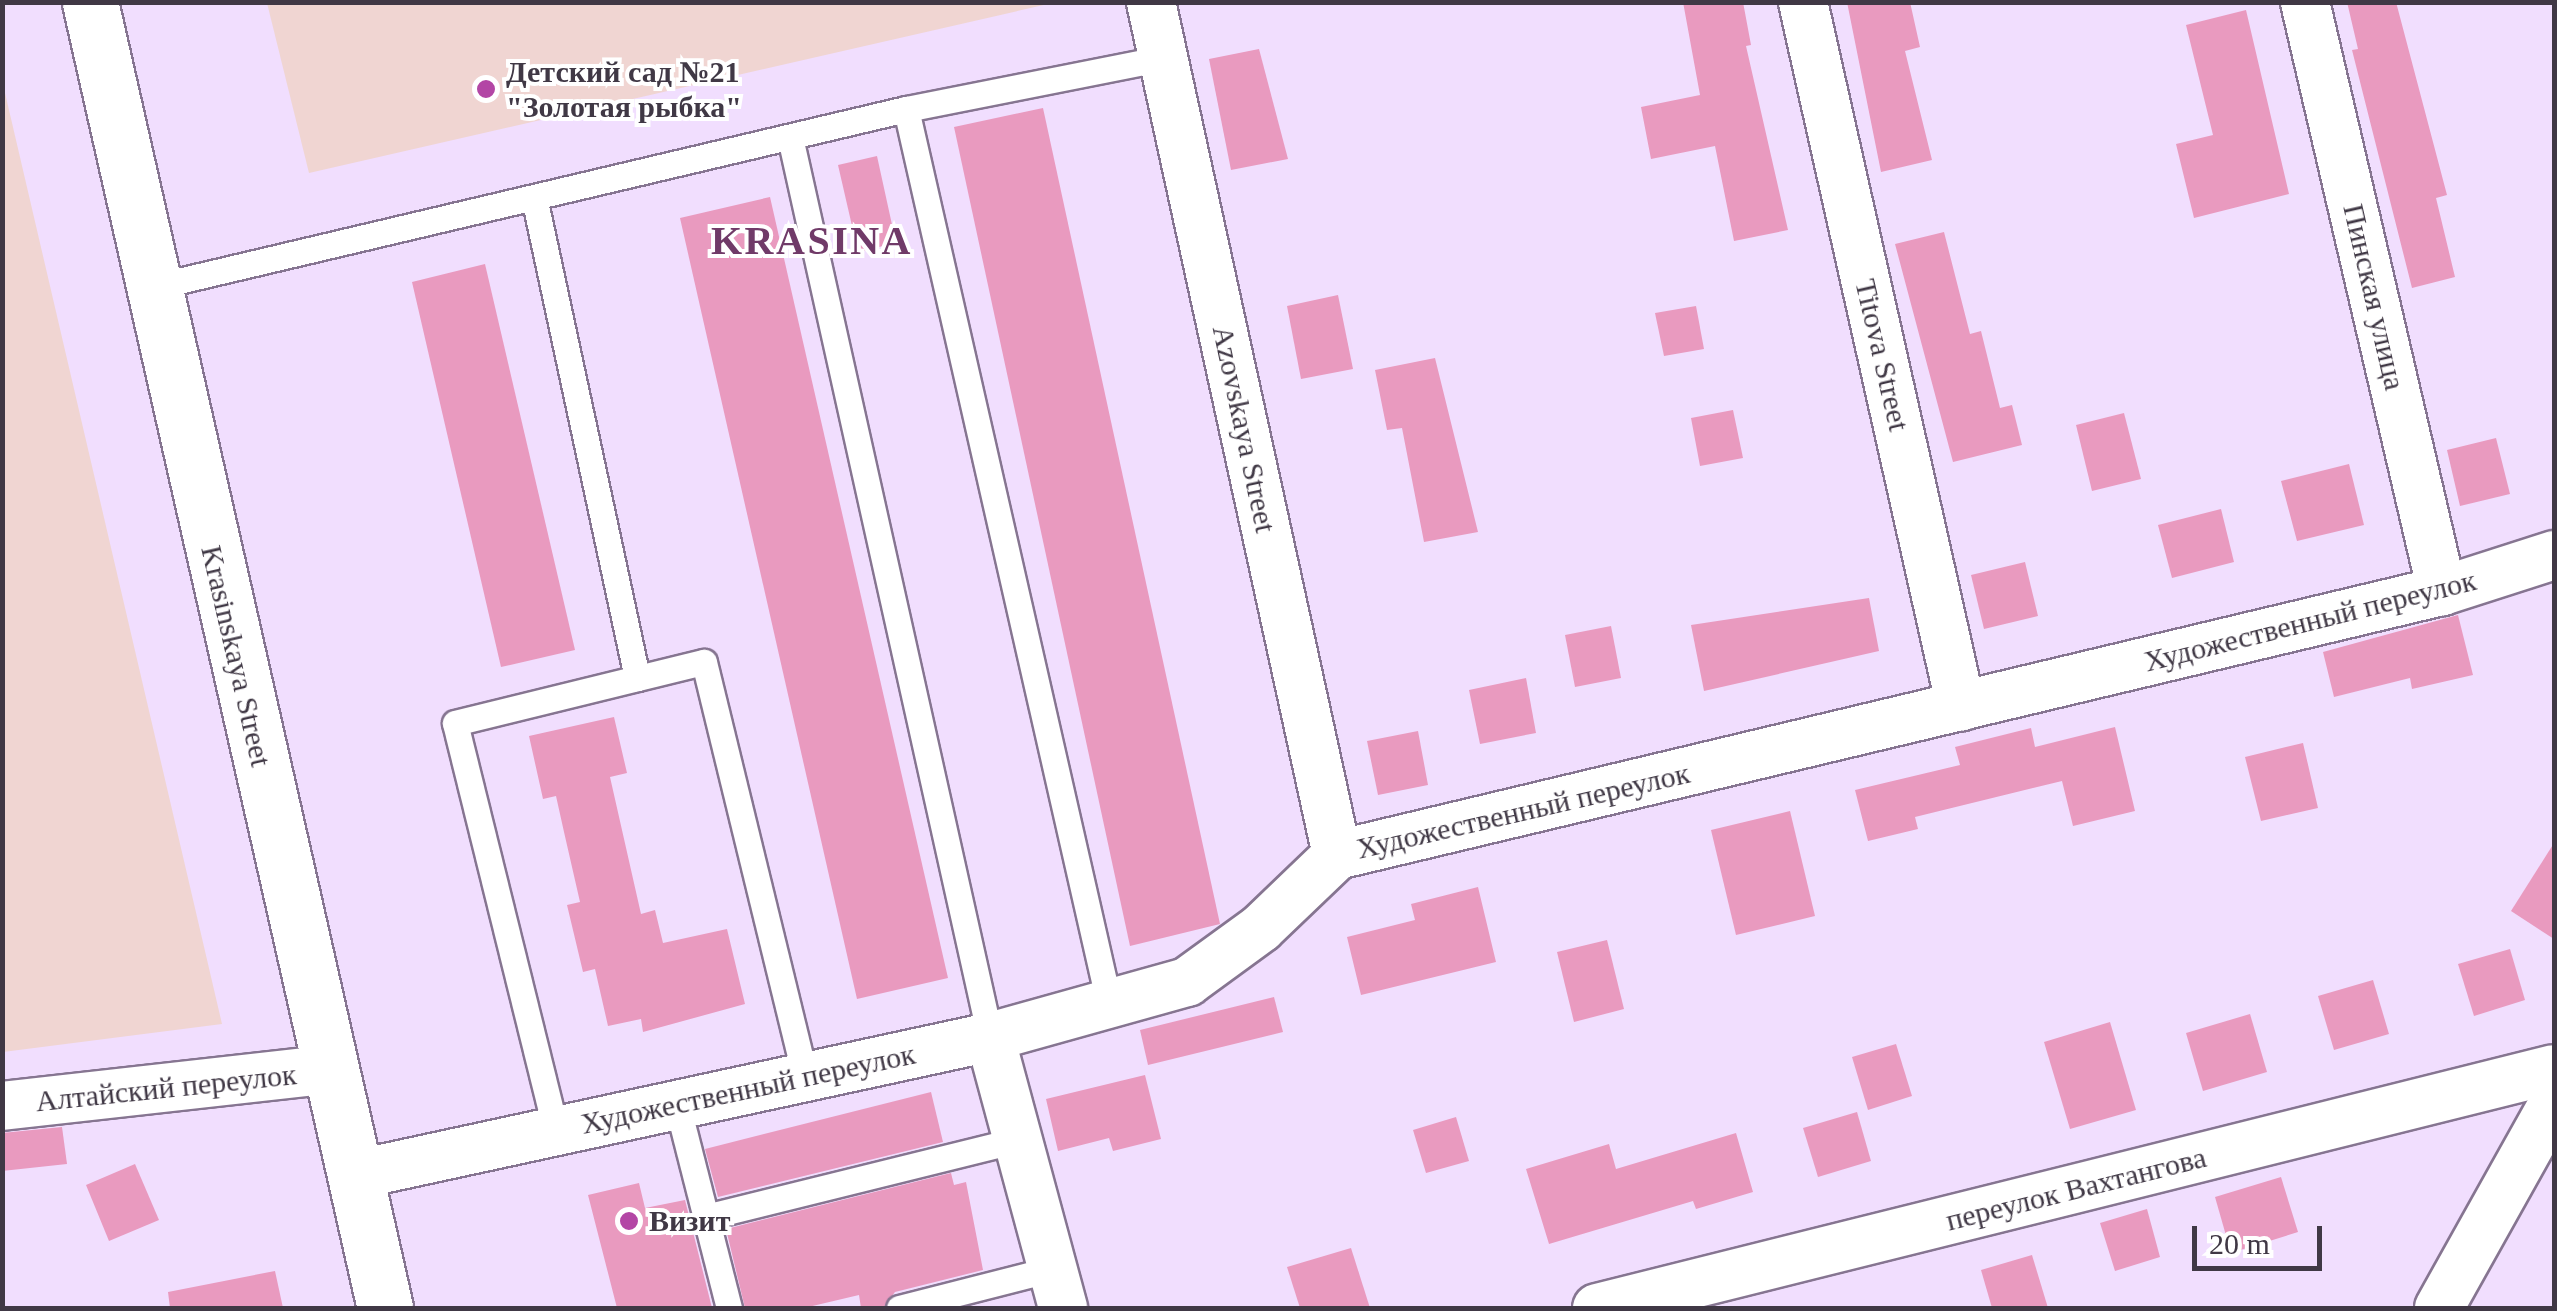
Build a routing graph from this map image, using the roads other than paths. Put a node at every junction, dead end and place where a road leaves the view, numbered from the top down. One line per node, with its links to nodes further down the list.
1 (90, 2): 9 (main road, Krasinskaya Street)
2 (1151, 2): 5 (street, Azovskaya Street)
3 (1803, 2): 13 (street, Titova Street)
4 (2305, 2): 11 (street, Пинская улица)
5 (1163, 58): 6 (lane); 14 (street, Azovskaya Street)
6 (906, 109): 7 (lane); 15 (lane)
7 (790, 137): 8 (lane); 16 (lane)
8 (534, 197): 9 (lane); 12 (lane)
9 (154, 287): 18 (main road, Krasinskaya Street)
10 (2554, 555): 11 (street, Художественный переулок)
11 (2442, 591): 13 (street, Художественный переулок)
12 (637, 678): 19 (lane); 23 (lane)
13 (1961, 707): 14 (street, Художественный переулок)
14 (1337, 855): 15 (street, Художественный переулок)
15 (1110, 1004): 16 (street, Художественный переулок)
16 (990, 1037): 19 (street, Художественный переулок); 24 (street)
17 (2554, 1068): 31 (street, переулок Вахтангова)
18 (330, 1070): 22 (street, Алтайский переулок); 25 (main road, Krasinskaya Street)
19 (805, 1075): 21 (street, Художественный переулок)
20 (2554, 1102): 32 (street)
21 (678, 1104): 23 (street, Художественный переулок); 26 (lane)
22 (2, 1106)
23 (556, 1131): 25 (street, Художественный переулок)
24 (1018, 1140): 26 (lane); 27 (street)
25 (354, 1175): 28 (main road, Krasinskaya Street)
26 (706, 1217): 29 (lane)
27 (1058, 1289): 30 (lane)
28 (385, 1308)
29 (729, 1308)
30 (899, 1308)
31 (1596, 1308)
32 (2439, 1308)

